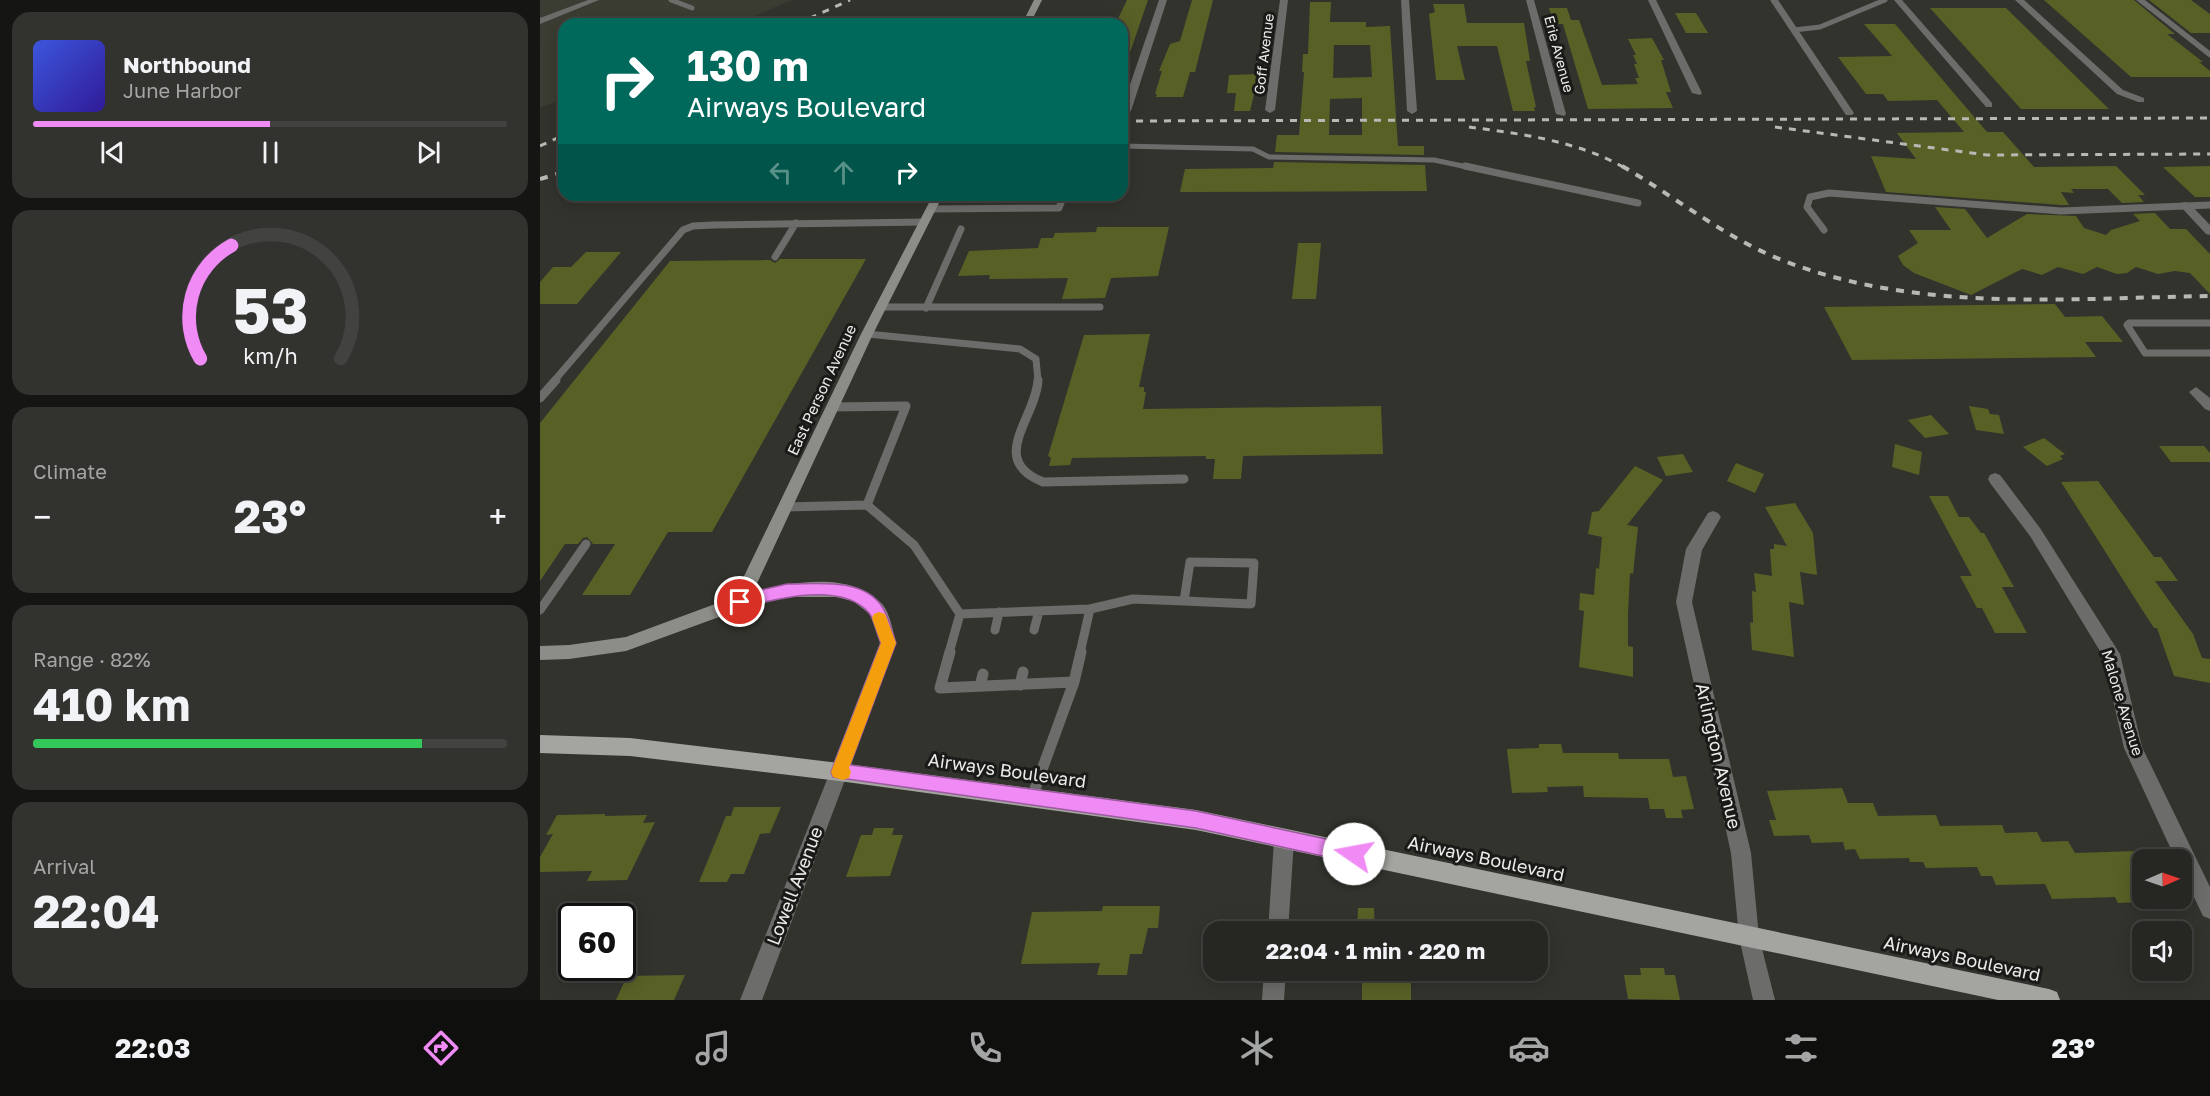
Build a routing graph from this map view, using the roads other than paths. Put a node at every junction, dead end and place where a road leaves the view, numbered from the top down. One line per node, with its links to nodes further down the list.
1 (595, 0): 16 (street)
2 (671, 0): 14 (lane)
3 (1038, 0): 15 (main road)
4 (1163, 0): 21 (street)
5 (1284, 0): 23 (street, Goff Avenue)
6 (1405, 0): 24 (street)
7 (1530, 0): 26 (street, Erie Avenue)
8 (1652, 0): 19 (street)
9 (1774, 0): 17 (street)
10 (1885, 0): 17 (lane)
11 (1898, 0): 22 (street)
12 (2019, 0): 20 (street)
13 (2140, 0): 18 (street)
14 (692, 8)
15 (1029, 18)
16 (540, 21)
17 (1794, 30): 25 (street)
18 (2210, 54)
19 (1697, 93)
20 (2141, 100)
21 (1128, 105)
22 (1989, 105)
23 (1270, 110)
24 (1412, 111)
25 (1849, 113)
26 (1561, 114)
27 (1128, 146): 30 (lane)
28 (935, 201): 33 (main road, East Person Avenue)
29 (1062, 201): 33 (lane)
30 (1638, 203)
31 (2185, 205): 32 (lane); 37 (lane); 38 (street)
32 (2210, 206)
33 (931, 209): 34 (main road, East Person Avenue)
34 (924, 222): 35 (lane); 40 (main road, East Person Avenue)
35 (796, 223): 39 (lane); 47 (lane)
36 (961, 229): 42 (lane)
37 (1824, 230)
38 (2210, 232)
39 (775, 257)
40 (880, 307): 42 (lane); 44 (main road, East Person Avenue)
41 (1100, 307): 42 (lane)
42 (926, 308)
43 (2210, 323): 45 (lane)
44 (867, 333): 49 (main road, East Person Avenue); 51 (lane)
45 (2210, 353)
46 (2196, 392): 48 (street)
47 (540, 398)
48 (2210, 406)
49 (832, 407): 52 (lane); 53 (main road, East Person Avenue)
50 (1995, 479): 75 (street, Malone Avenue)
51 (1184, 480)
52 (867, 505): 53 (lane); 62 (lane)
53 (785, 507): 56 (main road, East Person Avenue)
54 (1713, 517): 77 (street, Arlington Avenue)
55 (586, 544): 59 (lane)
56 (740, 602): 65 (main road); 72 (main road)
57 (1184, 602): 57 (lane); 58 (lane)
58 (1089, 609): 60 (lane); 68 (lane)
59 (540, 610)
60 (1039, 611): 61 (lane); 64 (lane)
61 (999, 612): 62 (lane); 63 (lane)
62 (960, 614): 70 (lane)
63 (995, 630)
64 (1034, 630)
65 (540, 653)
66 (1023, 672): 69 (lane)
67 (983, 674): 70 (lane)
68 (1074, 682): 69 (lane); 73 (lane)
69 (1020, 685): 70 (lane)
70 (980, 686)
71 (540, 744): 72 (main road, Airways Boulevard)
72 (839, 772): 73 (main road, Airways Boulevard); 79 (street, Lowell Avenue)
73 (1032, 797): 74 (main road, Airways Boulevard)
74 (1284, 840): 76 (street); 77 (main road, Airways Boulevard)
75 (2210, 909)
76 (1279, 921)
77 (1749, 937): 81 (street, Arlington Avenue); 82 (main road, Airways Boulevard)
78 (1274, 981): 80 (street)
79 (751, 1000)
80 (1273, 1000)
81 (1764, 1000)
82 (2049, 1000)

